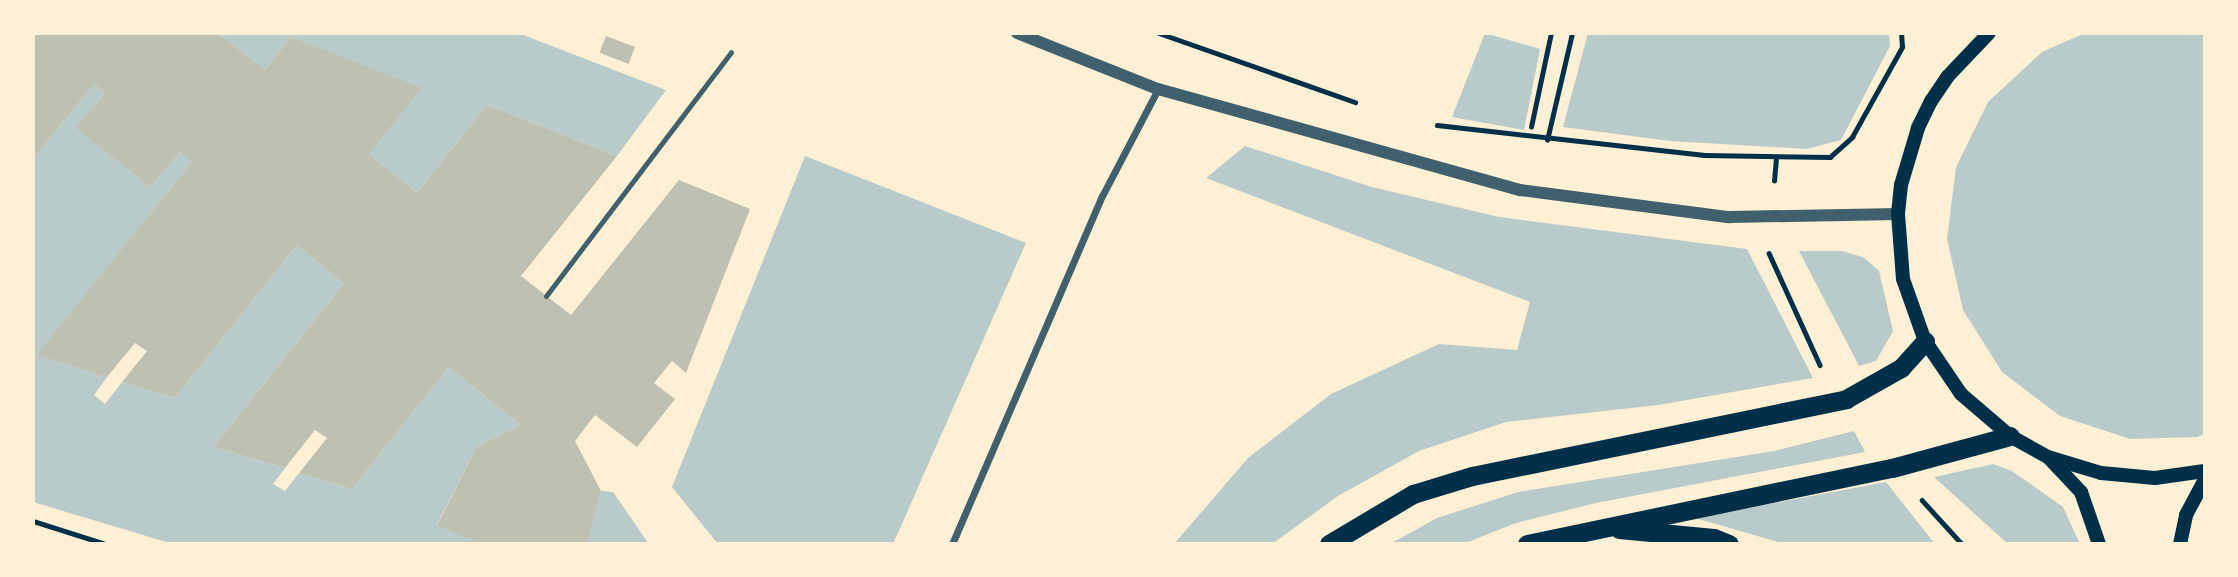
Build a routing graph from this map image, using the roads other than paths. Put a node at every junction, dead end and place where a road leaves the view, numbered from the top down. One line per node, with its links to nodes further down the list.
1 (1017, 33): 4 (street)
2 (1989, 33): 5 (main road)
3 (731, 52): 6 (lane)
4 (1158, 89): 5 (street); 13 (street)
5 (1898, 214): 7 (main road)
6 (546, 296)
7 (1925, 341): 8 (main road); 14 (highway)
8 (2010, 436): 9 (main road); 12 (highway)
9 (2048, 457): 10 (main road); 17 (main road)
10 (2205, 471)
11 (2205, 480): 18 (main road)
12 (1586, 528): 15 (highway); 16 (highway)
13 (952, 544)
14 (1329, 544)
15 (1527, 544)
16 (1729, 544)
17 (2099, 544)
18 (2180, 544)

